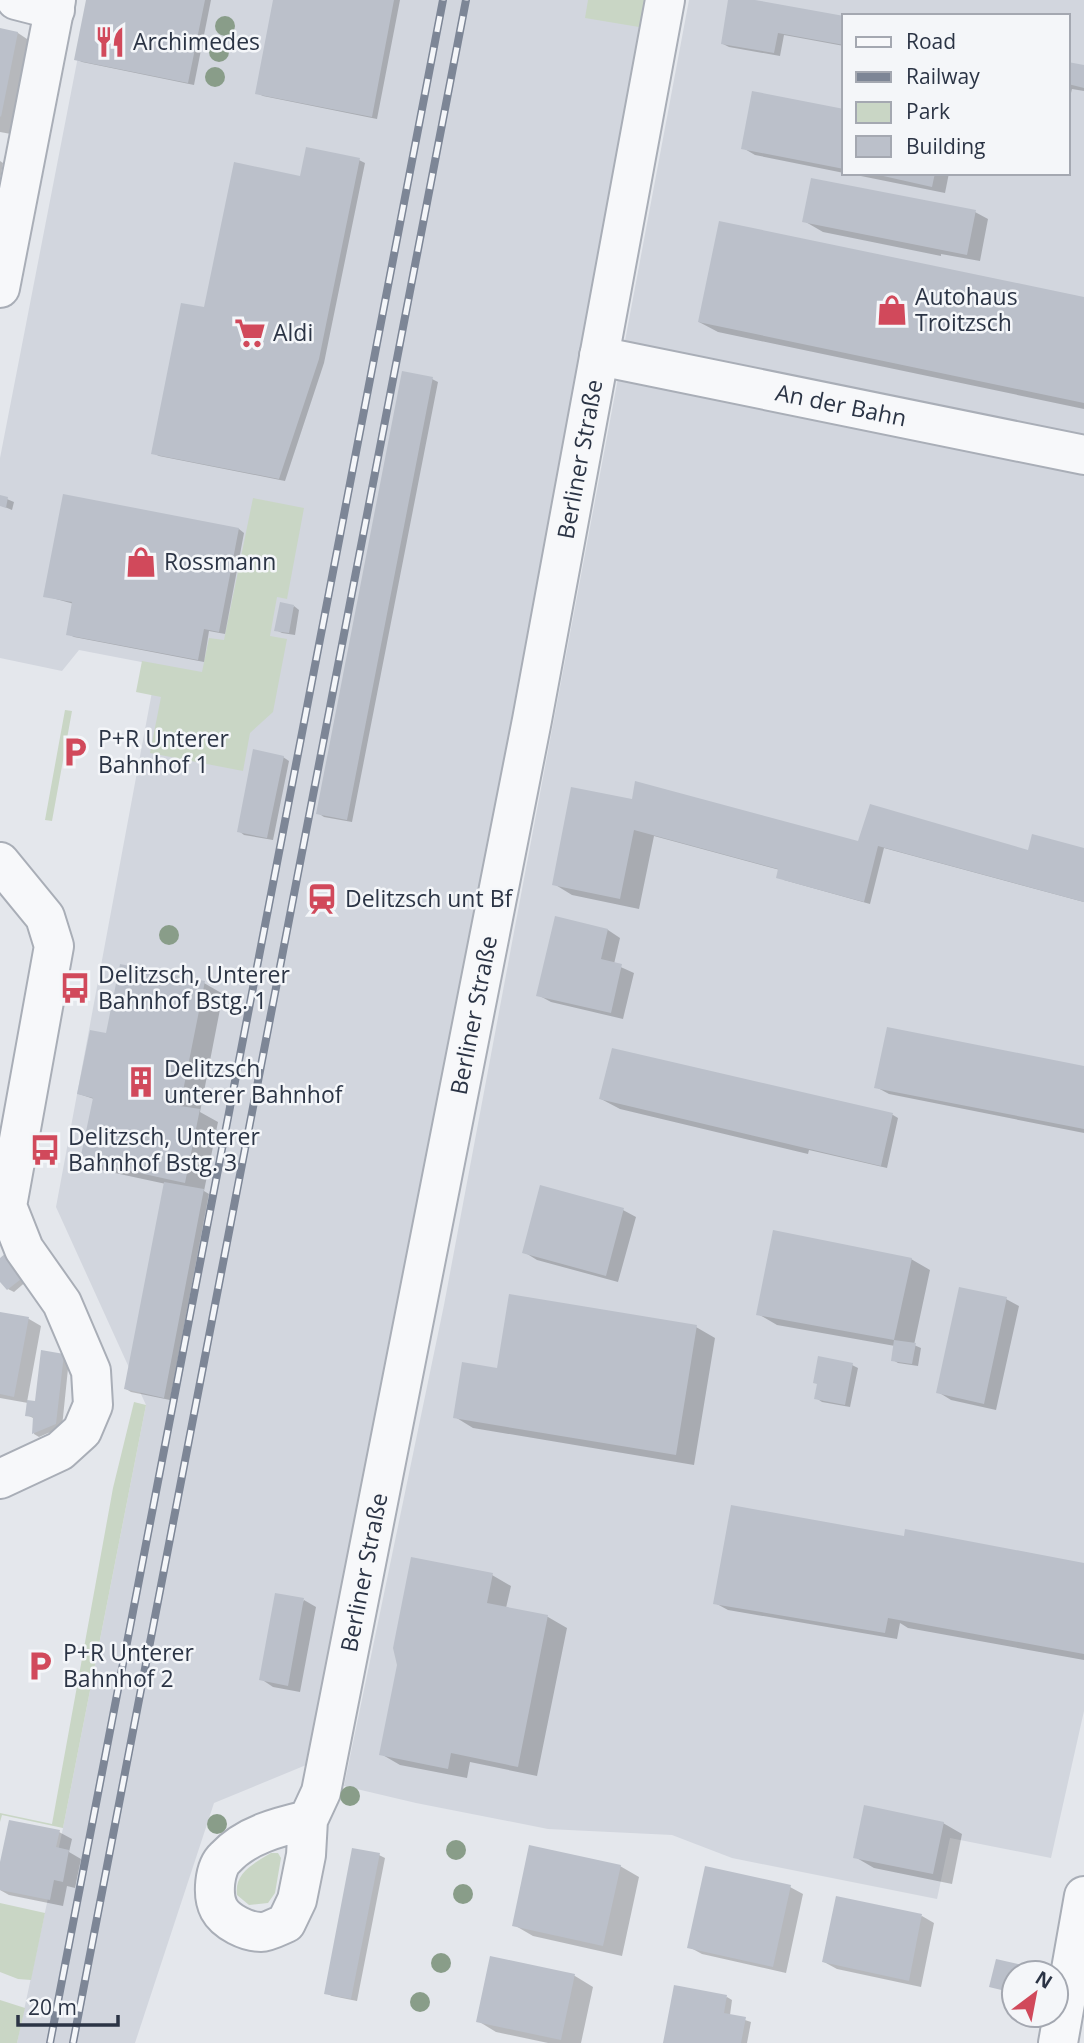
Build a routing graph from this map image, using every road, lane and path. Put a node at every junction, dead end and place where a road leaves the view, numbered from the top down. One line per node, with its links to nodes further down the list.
1 (16, 0): 3 (street)
2 (666, 0): 5 (street, Berliner Straße)
3 (55, 5): 4 (street)
4 (0, 289)
5 (599, 356): 6 (street, An der Bahn); 10 (street, Berliner Straße)
6 (1084, 454)
7 (0, 862): 8 (street)
8 (3, 1210): 9 (street)
9 (0, 1479)
10 (307, 1820)
11 (1084, 1896): 12 (street)
12 (1058, 2043)

